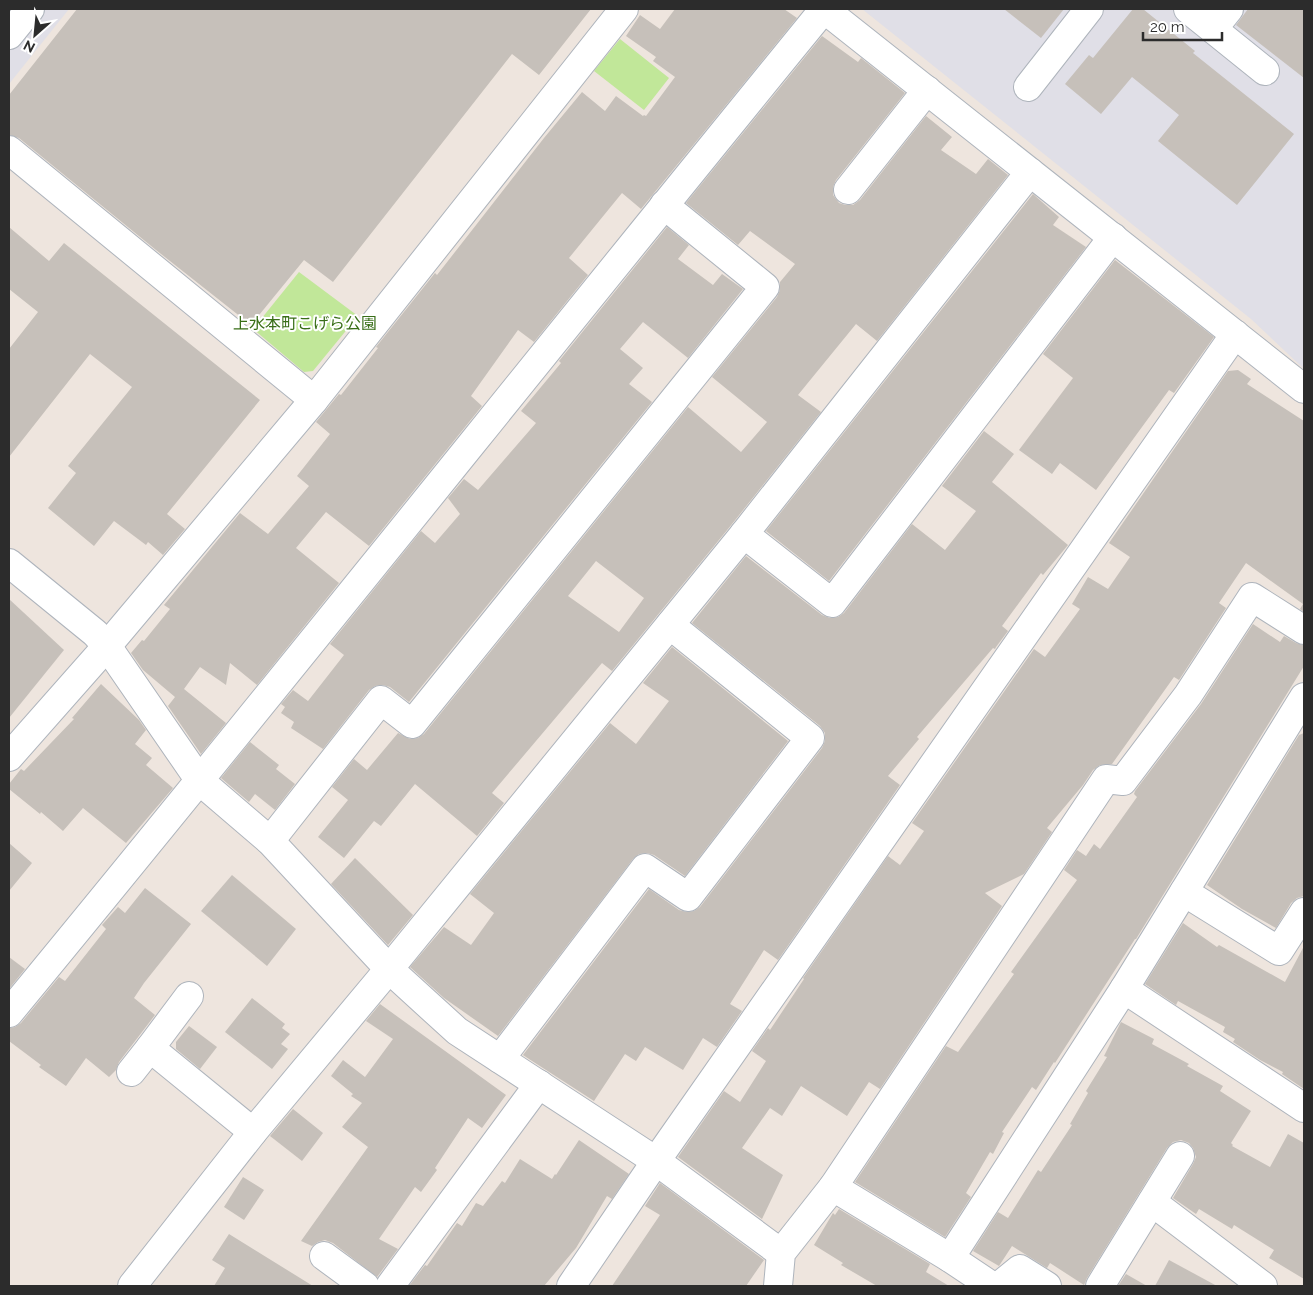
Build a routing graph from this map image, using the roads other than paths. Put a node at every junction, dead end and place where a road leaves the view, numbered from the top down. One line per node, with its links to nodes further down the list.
1 (30, 9): 7 (street)
2 (624, 9): 18 (street)
3 (824, 9): 10 (street); 14 (street)
4 (1089, 9): 9 (street)
5 (1188, 9): 6 (street)
6 (1221, 19): 8 (street)
7 (9, 35)
8 (1265, 70)
9 (1028, 87)
10 (927, 90): 12 (street); 13 (street)
11 (9, 150): 18 (street)
12 (1030, 172): 15 (street); 19 (street)
13 (848, 190)
14 (664, 205): 26 (street); 27 (street)
15 (1113, 237): 16 (street); 19 (street)
16 (1235, 334): 17 (street); 41 (street)
17 (1304, 389)
18 (314, 400): 23 (street)
19 (744, 534): 21 (street)
20 (9, 564): 23 (street)
21 (670, 625): 30 (street); 35 (street)
22 (1304, 630): 42 (street)
23 (108, 646): 25 (street); 26 (street)
24 (1304, 697): 28 (street)
25 (9, 757)
26 (200, 781): 27 (street); 33 (street)
27 (270, 842): 30 (street)
28 (1184, 892): 29 (street); 31 (street)
29 (1304, 912)
30 (389, 969): 35 (street); 39 (street)
31 (1124, 989): 38 (street); 46 (street)
32 (189, 996): 34 (street)
33 (9, 1013)
34 (150, 1048): 36 (street); 39 (street)
35 (500, 1059): 37 (street)
36 (131, 1072)
37 (538, 1084): 41 (street); 50 (street)
38 (1304, 1108)
39 (252, 1132): 48 (street)
40 (1180, 1156): 43 (street)
41 (656, 1161): 44 (street); 51 (street)
42 (833, 1187): 44 (street); 46 (street)
43 (1152, 1202): 47 (street); 56 (street)
44 (782, 1253): 52 (street)
45 (324, 1256): 49 (street)
46 (950, 1258): 53 (street)
47 (1249, 1282)
48 (132, 1286)
49 (365, 1286)
50 (390, 1286)
51 (571, 1286)
52 (778, 1286)
53 (992, 1286)
54 (999, 1286): 55 (street)
55 (1048, 1286)
56 (1100, 1286)

